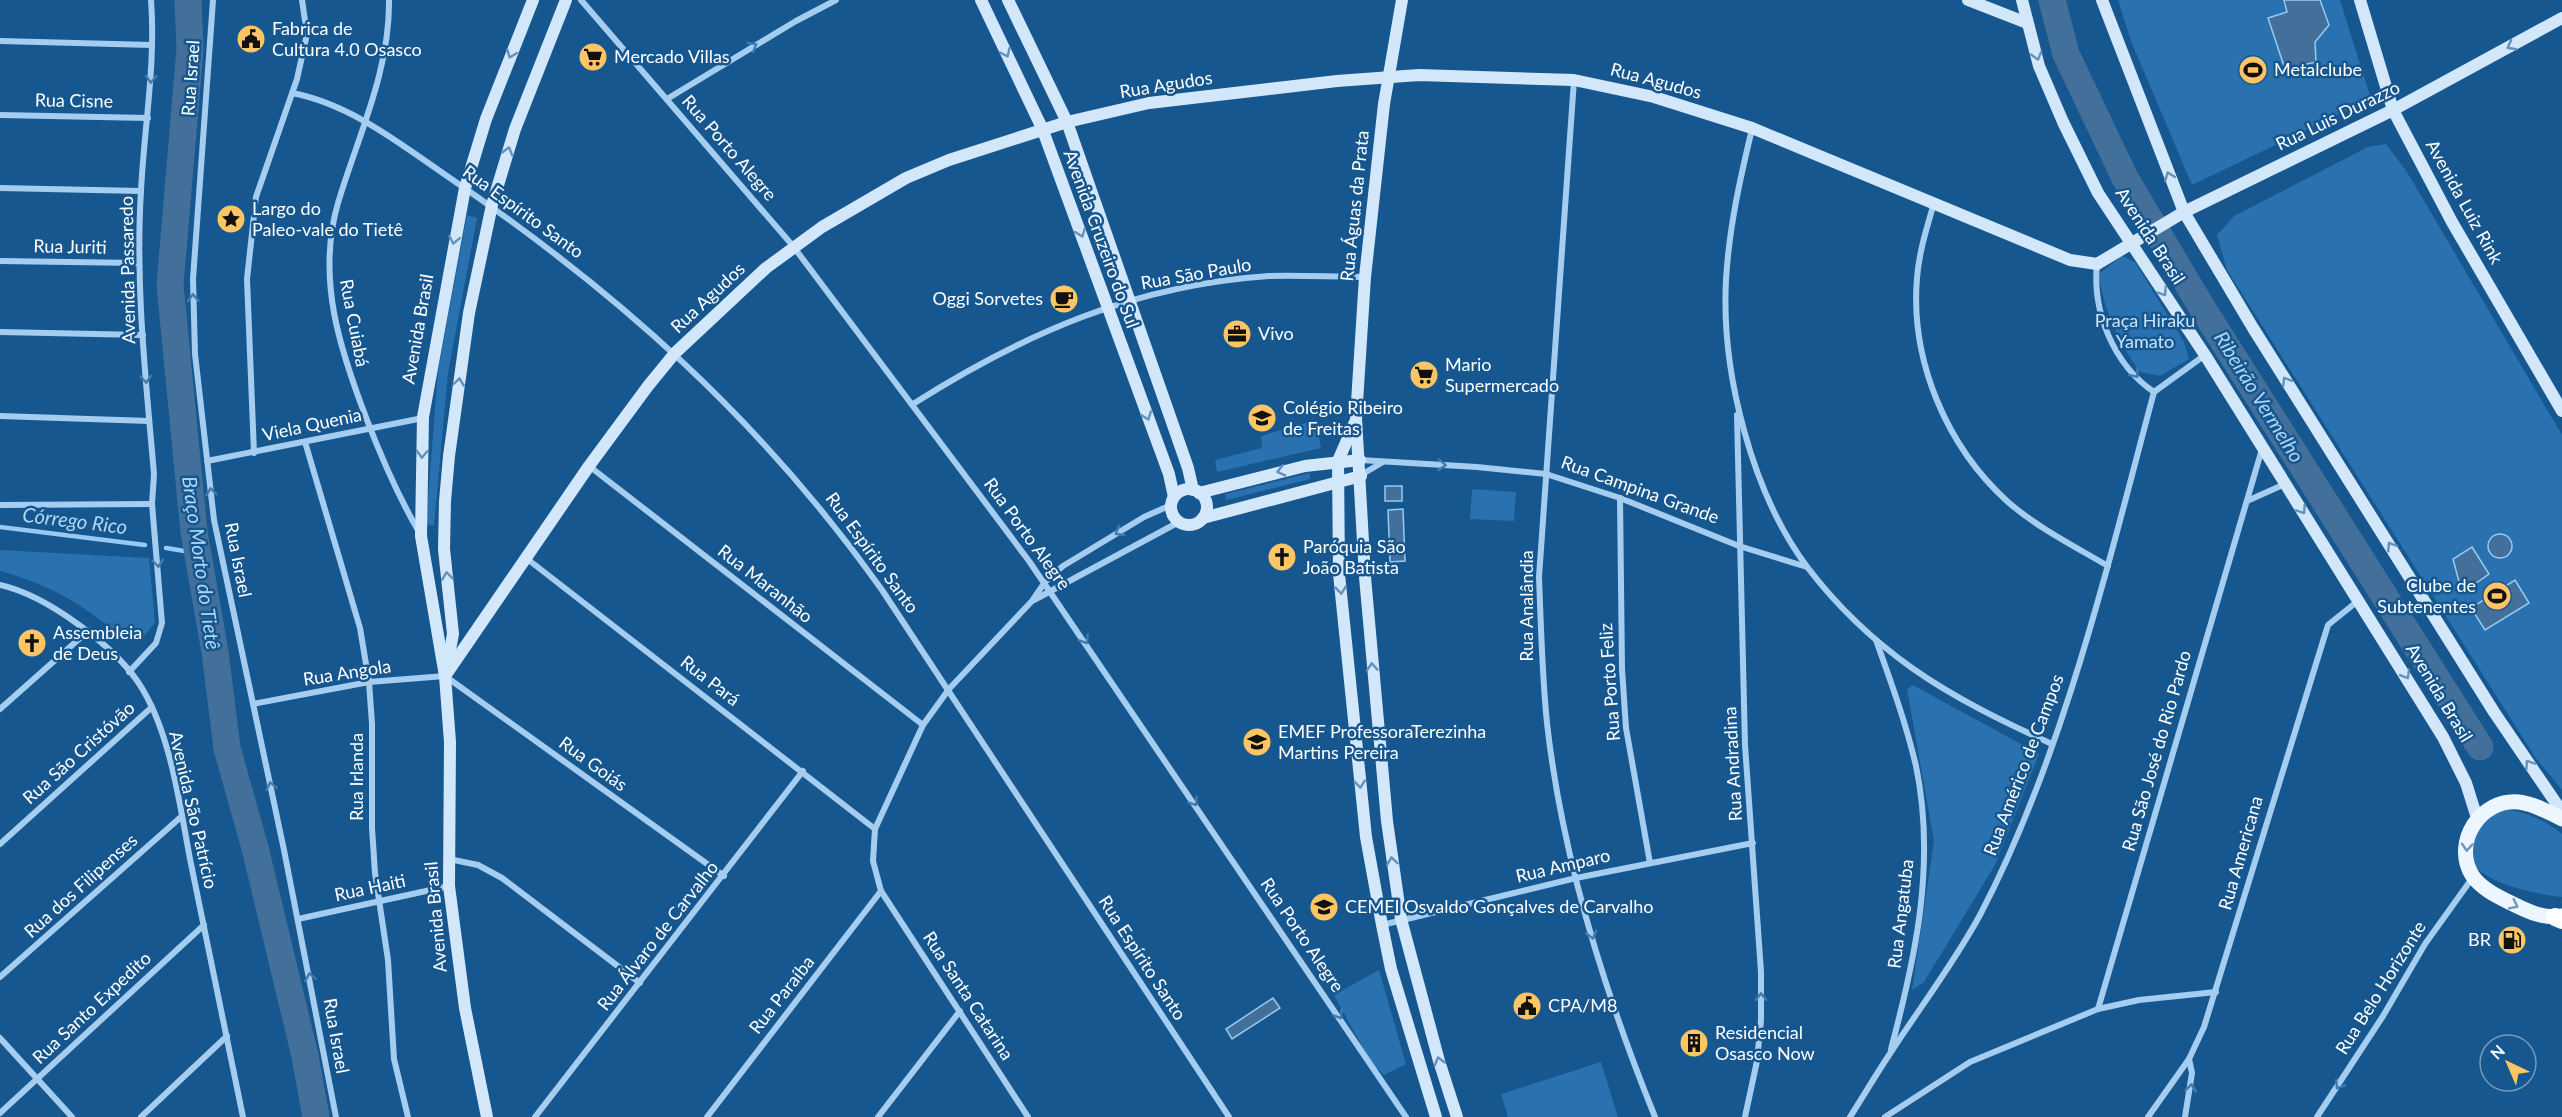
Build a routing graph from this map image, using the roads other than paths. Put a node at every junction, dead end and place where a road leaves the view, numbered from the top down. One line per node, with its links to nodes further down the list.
1 (151, 0): 19 (street, Avenida Passaredo)
2 (213, 0): 63 (street, Rua Israel, one-way to 2)
3 (302, 0): 22 (street)
4 (389, 0): 27 (street, Rua Cuiabá)
5 (533, 0): 32 (street, Avenida Brasil, one-way to 32)
6 (566, 0): 35 (street, Avenida Brasil, one-way to 6)
7 (581, 0): 23 (street, Rua Porto Alegre)
8 (836, 0): 23 (street, one-way to 8)
9 (981, 0): 29 (street, Avenida Cruzeiro do Sul, one-way to 29)
10 (1008, 0): 28 (street, Avenida Cruzeiro do Sul)
11 (1402, 0): 20 (street, Rua Águas da Prata)
12 (1968, 0): 17 (street)
13 (2022, 0): 17 (street, Avenida Brasil)
14 (2102, 0): 36 (street, Avenida Brasil, one-way to 14)
15 (2360, 0): 24 (street, Avenida Luiz Rink)
16 (2562, 18): 24 (street, Rua Luis Durazzo, one-way to 24)
17 (2027, 23): 37 (street, Avenida Brasil, one-way to 37)
18 (0, 42): 19 (street)
19 (152, 45): 26 (street, Avenida Passaredo, one-way to 26)
20 (1388, 77): 21 (street, Rua Agudos); 28 (street, Rua Agudos); 42 (street, Rua Águas da Prata)
21 (1574, 80): 30 (street, Rua Agudos); 66 (street, Rua Analândia)
22 (292, 93): 27 (street, Rua Espírito Santo); 60 (street)
23 (667, 99): 38 (street, Rua Porto Alegre)
24 (2393, 110): 36 (street, Rua Luis Durazzo); 52 (street, Avenida Luiz Rink)
25 (0, 115): 26 (street, Rua Cisne)
26 (148, 118): 33 (street, Avenida Passaredo)
27 (366, 120): 32 (street, Rua Espírito Santo); 57 (street, Rua Cuiabá)
28 (1067, 122): 29 (street, Rua Agudos); 43 (street, Avenida Cruzeiro do Sul)
29 (1042, 128): 38 (street, Rua Agudos); 44 (street, Avenida Cruzeiro do Sul, one-way to 44)
30 (1752, 128): 34 (street, Rua Agudos); 51 (street)
31 (0, 188): 33 (street)
32 (465, 188): 35 (street, Rua Espírito Santo); 54 (street, Avenida Brasil, one-way to 54)
33 (141, 191): 40 (street, Avenida Passaredo)
34 (1934, 202): 41 (street, Rua Agudos); 81 (street)
35 (492, 205): 47 (street, Rua Espírito Santo); 88 (street, Avenida Brasil, one-way to 35)
36 (2184, 212): 37 (street, Rua Luis Durazzo); 102 (street, Avenida Brasil, one-way to 36)
37 (2130, 244): 41 (street); 48 (street, Avenida Brasil, one-way to 48)
38 (793, 246): 47 (street, Rua Agudos); 50 (street, Rua Porto Alegre)
39 (0, 261): 40 (street, Rua Juriti)
40 (139, 263): 46 (street, Avenida Passaredo)
41 (2097, 264): 49 (street, one-way to 49)
42 (1365, 277): 43 (street, Rua São Paulo); 55 (street, Rua Águas da Prata)
43 (1130, 301): 44 (street, Rua São Paulo); 70 (street, Avenida Cruzeiro do Sul)
44 (1107, 308): 50 (street, Rua São Paulo); 72 (street, Avenida Cruzeiro do Sul, one-way to 72)
45 (0, 332): 46 (street)
46 (143, 335): 56 (street, Avenida Passaredo, one-way to 56)
47 (675, 353): 65 (street, Rua Agudos); 95 (street, Rua Espírito Santo)
48 (2205, 355): 49 (street); 59 (street, Avenida Brasil)
49 (2154, 392): 81 (street, Rua Américo de Campos)
50 (913, 404): 83 (street, Rua Porto Alegre)
51 (1737, 408): 79 (street, Rua Andradina); 82 (street)
52 (2562, 411)
53 (0, 416): 56 (street)
54 (423, 417): 57 (street, Viela Quenia); 78 (street, Avenida Brasil, one-way to 78)
55 (1356, 418): 61 (street, Rua Águas da Prata); 62 (street, Rua Águas da Prata)
56 (149, 421): 74 (street, Avenida Passaredo)
57 (370, 427): 58 (street, Viela Quenia); 78 (street, Rua Cuiabá)
58 (305, 442): 60 (street, Viela Quenia); 94 (street, Rua Irlanda)
59 (2262, 449): 69 (street, Avenida Brasil); 73 (street, Rua São José do Rio Pardo)
60 (254, 453): 63 (street, Viela Quenia)
61 (1338, 460): 62 (street, Rua Campina Grande); 68 (street); 70 (street, Rua Campina Grande, one-way to 70)
62 (1360, 460): 64 (street, Rua Campina Grande); 67 (street, Rua Águas da Prata)
63 (207, 461): 96 (street, Rua Israel, one-way to 63)
64 (1384, 462): 66 (street, Rua Campina Grande, one-way to 66); 67 (street)
65 (589, 466): 80 (street, Rua Agudos); 99 (street, Rua Maranhão)
66 (1546, 474): 71 (street, Rua Campina Grande); 113 (street, Rua Analândia)
67 (1361, 476): 68 (street); 119 (street, Rua Águas da Prata, one-way to 67)
68 (1338, 482): 76 (street); 121 (street, one-way to 121)
69 (2285, 484): 73 (street); 86 (street, Avenida Brasil, one-way to 86)
70 (1196, 491): 72 (street); 76 (street)
71 (1620, 498): 79 (street, Rua Campina Grande); 110 (street, Rua Porto Feliz)
72 (1173, 501): 77 (street); 83 (street, one-way to 83)
73 (2247, 501): 125 (street, Rua São José do Rio Pardo)
74 (152, 504): 75 (street); 92 (street, Avenida Passaredo, one-way to 92)
75 (0, 505)
76 (1203, 518): 77 (street)
77 (1179, 522): 85 (street)
78 (421, 536): 93 (street, Avenida Brasil)
79 (1739, 546): 82 (street, Rua Campina Grande); 107 (street, Rua Andradina)
80 (526, 558): 89 (street, Rua Agudos); 101 (street, Rua Pará)
81 (2108, 566): 100 (street, Rua Américo de Campos)
82 (1807, 567): 91 (street)
83 (1045, 582): 85 (street, Rua Porto Alegre); 87 (street)
84 (0, 585): 90 (street, Avenida São Patrício)
85 (1052, 592): 87 (street); 144 (street, Rua Porto Alegre, one-way to 144)
86 (2359, 600): 104 (street, Avenida Brasil, one-way to 104); 124 (street, Rua Americana)
87 (1032, 601): 95 (street)
88 (451, 614): 89 (street); 93 (street, Avenida Brasil)
89 (477, 628): 93 (street, Rua Agudos)
90 (88, 631): 92 (street, Avenida São Patrício); 98 (street)
91 (1876, 640): 100 (street); 129 (street, Rua Angatuba)
92 (129, 672): 97 (street, Avenida São Patrício)
93 (446, 676): 94 (street, Rua Angola); 109 (street, Avenida Brasil); 111 (street, Rua Goiás)
94 (369, 682): 96 (street, Rua Angola); 116 (street, Rua Irlanda)
95 (949, 689): 99 (street); 143 (street, Rua Espírito Santo)
96 (253, 704): 118 (street, Rua Israel, one-way to 96)
97 (152, 707): 103 (street, Avenida São Patrício); 108 (street, Rua São Cristóvão)
98 (0, 709)
99 (923, 725): 106 (street)
100 (2052, 744): 129 (street, Rua Américo de Campos)
101 (802, 771): 106 (street, Rua Pará); 111 (street, Rua Álvaro de Carvalho)
102 (2562, 812)
103 (182, 816): 120 (street, Avenida São Patrício); 122 (street, Rua dos Filipenses)
104 (2478, 818): 105 (main road); 112 (main road, one-way to 112)
105 (2562, 819)
106 (875, 829): 115 (street)
107 (1753, 843): 110 (street, Rua Amparo); 148 (street, Rua Andradina, one-way to 107)
108 (0, 844)
109 (449, 859): 114 (street, Avenida Brasil); 123 (street)
110 (1650, 863): 113 (street, Rua Amparo)
111 (724, 876): 123 (street, Rua Álvaro de Carvalho)
112 (2473, 877): 117 (main road, one-way to 117); 153 (street, Rua Belo Horizonte, one-way to 153)
113 (1576, 878): 119 (street, Rua Amparo); 147 (street, Rua Analândia, one-way to 147)
114 (449, 886): 116 (street, Rua Haiti); 138 (street, Avenida Brasil)
115 (881, 891): 126 (street, Rua Santa Catarina); 140 (street, Rua Paraíba)
116 (379, 903): 118 (street, Rua Haiti); 137 (street, Rua Irlanda)
117 (2560, 918)
118 (298, 919): 136 (street, Rua Israel, one-way to 118)
119 (1401, 919): 121 (street, Rua Amparo); 146 (street, one-way to 119)
120 (204, 925): 127 (street, Avenida São Patrício); 131 (street, Rua Santo Expedito)
121 (1382, 925): 145 (street)
122 (0, 977)
123 (640, 983): 139 (street, Rua Álvaro de Carvalho)
124 (2216, 992): 125 (street); 130 (street, Rua Americana)
125 (2098, 1009): 150 (street)
126 (960, 1011): 141 (street); 142 (street, Rua Santa Catarina)
127 (227, 1036): 134 (street); 135 (street, Avenida São Patrício)
128 (0, 1038): 131 (street)
129 (1890, 1053): 149 (street, Rua Américo de Campos)
130 (2189, 1059): 151 (street, Rua Americana); 152 (street, one-way to 130)
131 (37, 1078): 132 (street, Rua Santo Expedito); 133 (street)
132 (0, 1113)
133 (72, 1117)
134 (141, 1117)
135 (243, 1117)
136 (336, 1117)
137 (408, 1117)
138 (487, 1117)
139 (535, 1117)
140 (707, 1117)
141 (878, 1117)
142 (1028, 1117)
143 (1228, 1117)
144 (1406, 1117)
145 (1436, 1117)
146 (1457, 1117)
147 (1654, 1117)
148 (1745, 1117)
149 (1850, 1117)
150 (1885, 1117)
151 (2148, 1117)
152 (2185, 1117)
153 (2317, 1117)

